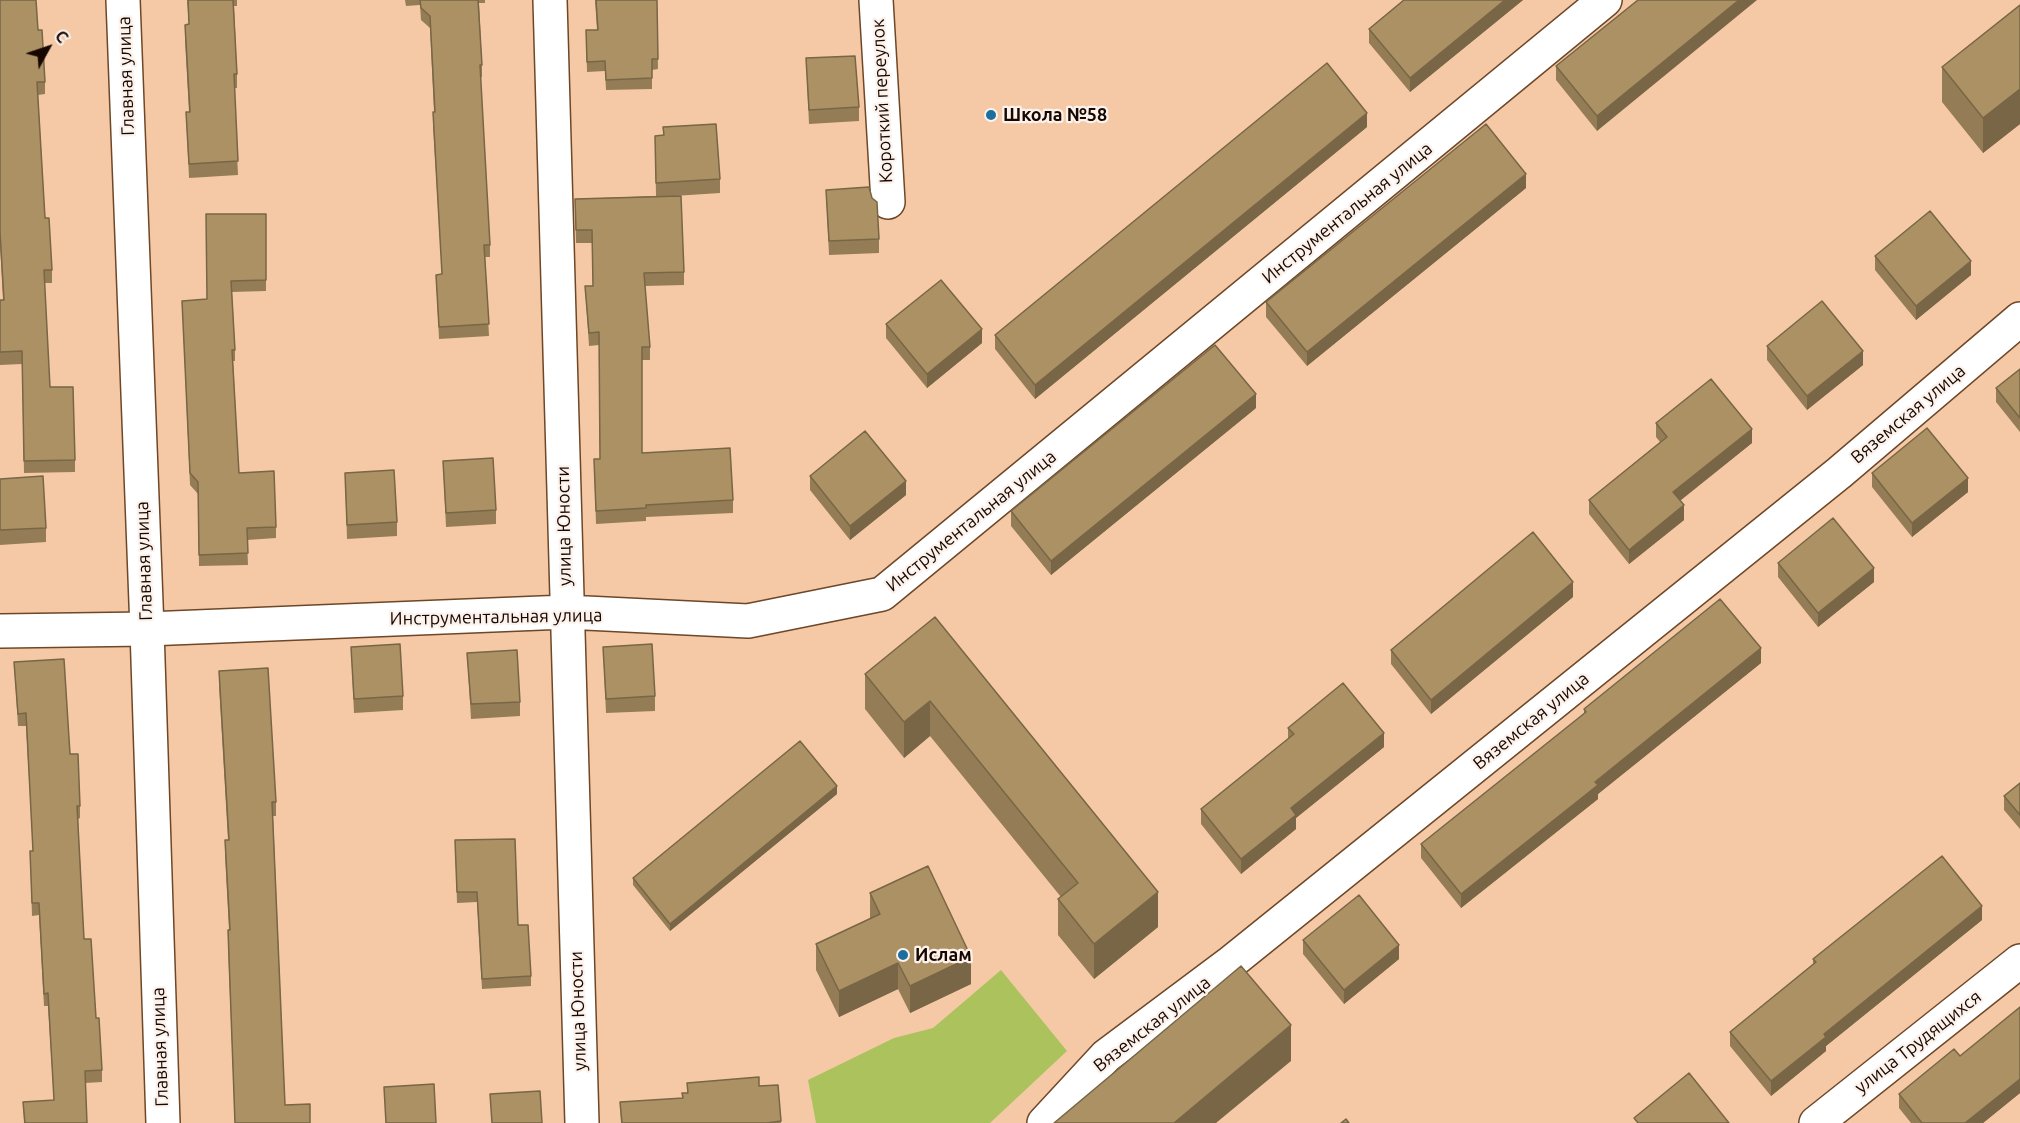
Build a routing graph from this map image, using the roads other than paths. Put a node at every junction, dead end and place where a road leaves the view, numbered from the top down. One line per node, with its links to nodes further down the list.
1 (123, 0): 8 (street, Главная улица)
2 (550, 0): 7 (street, улица Юности)
3 (876, 0): 5 (street, Короткий переулок)
4 (1605, 0): 7 (street, Инструментальная улица)
5 (888, 202)
6 (2020, 319): 13 (street, Вяземская улица)
7 (566, 612): 8 (street, Инструментальная улица); 12 (street, улица Юности)
8 (147, 629): 9 (street, Инструментальная улица); 11 (street, Главная улица)
9 (0, 631)
10 (2020, 961): 14 (street, улица Трудящихся)
11 (163, 1123)
12 (582, 1123)
13 (1044, 1123)
14 (1816, 1123)

